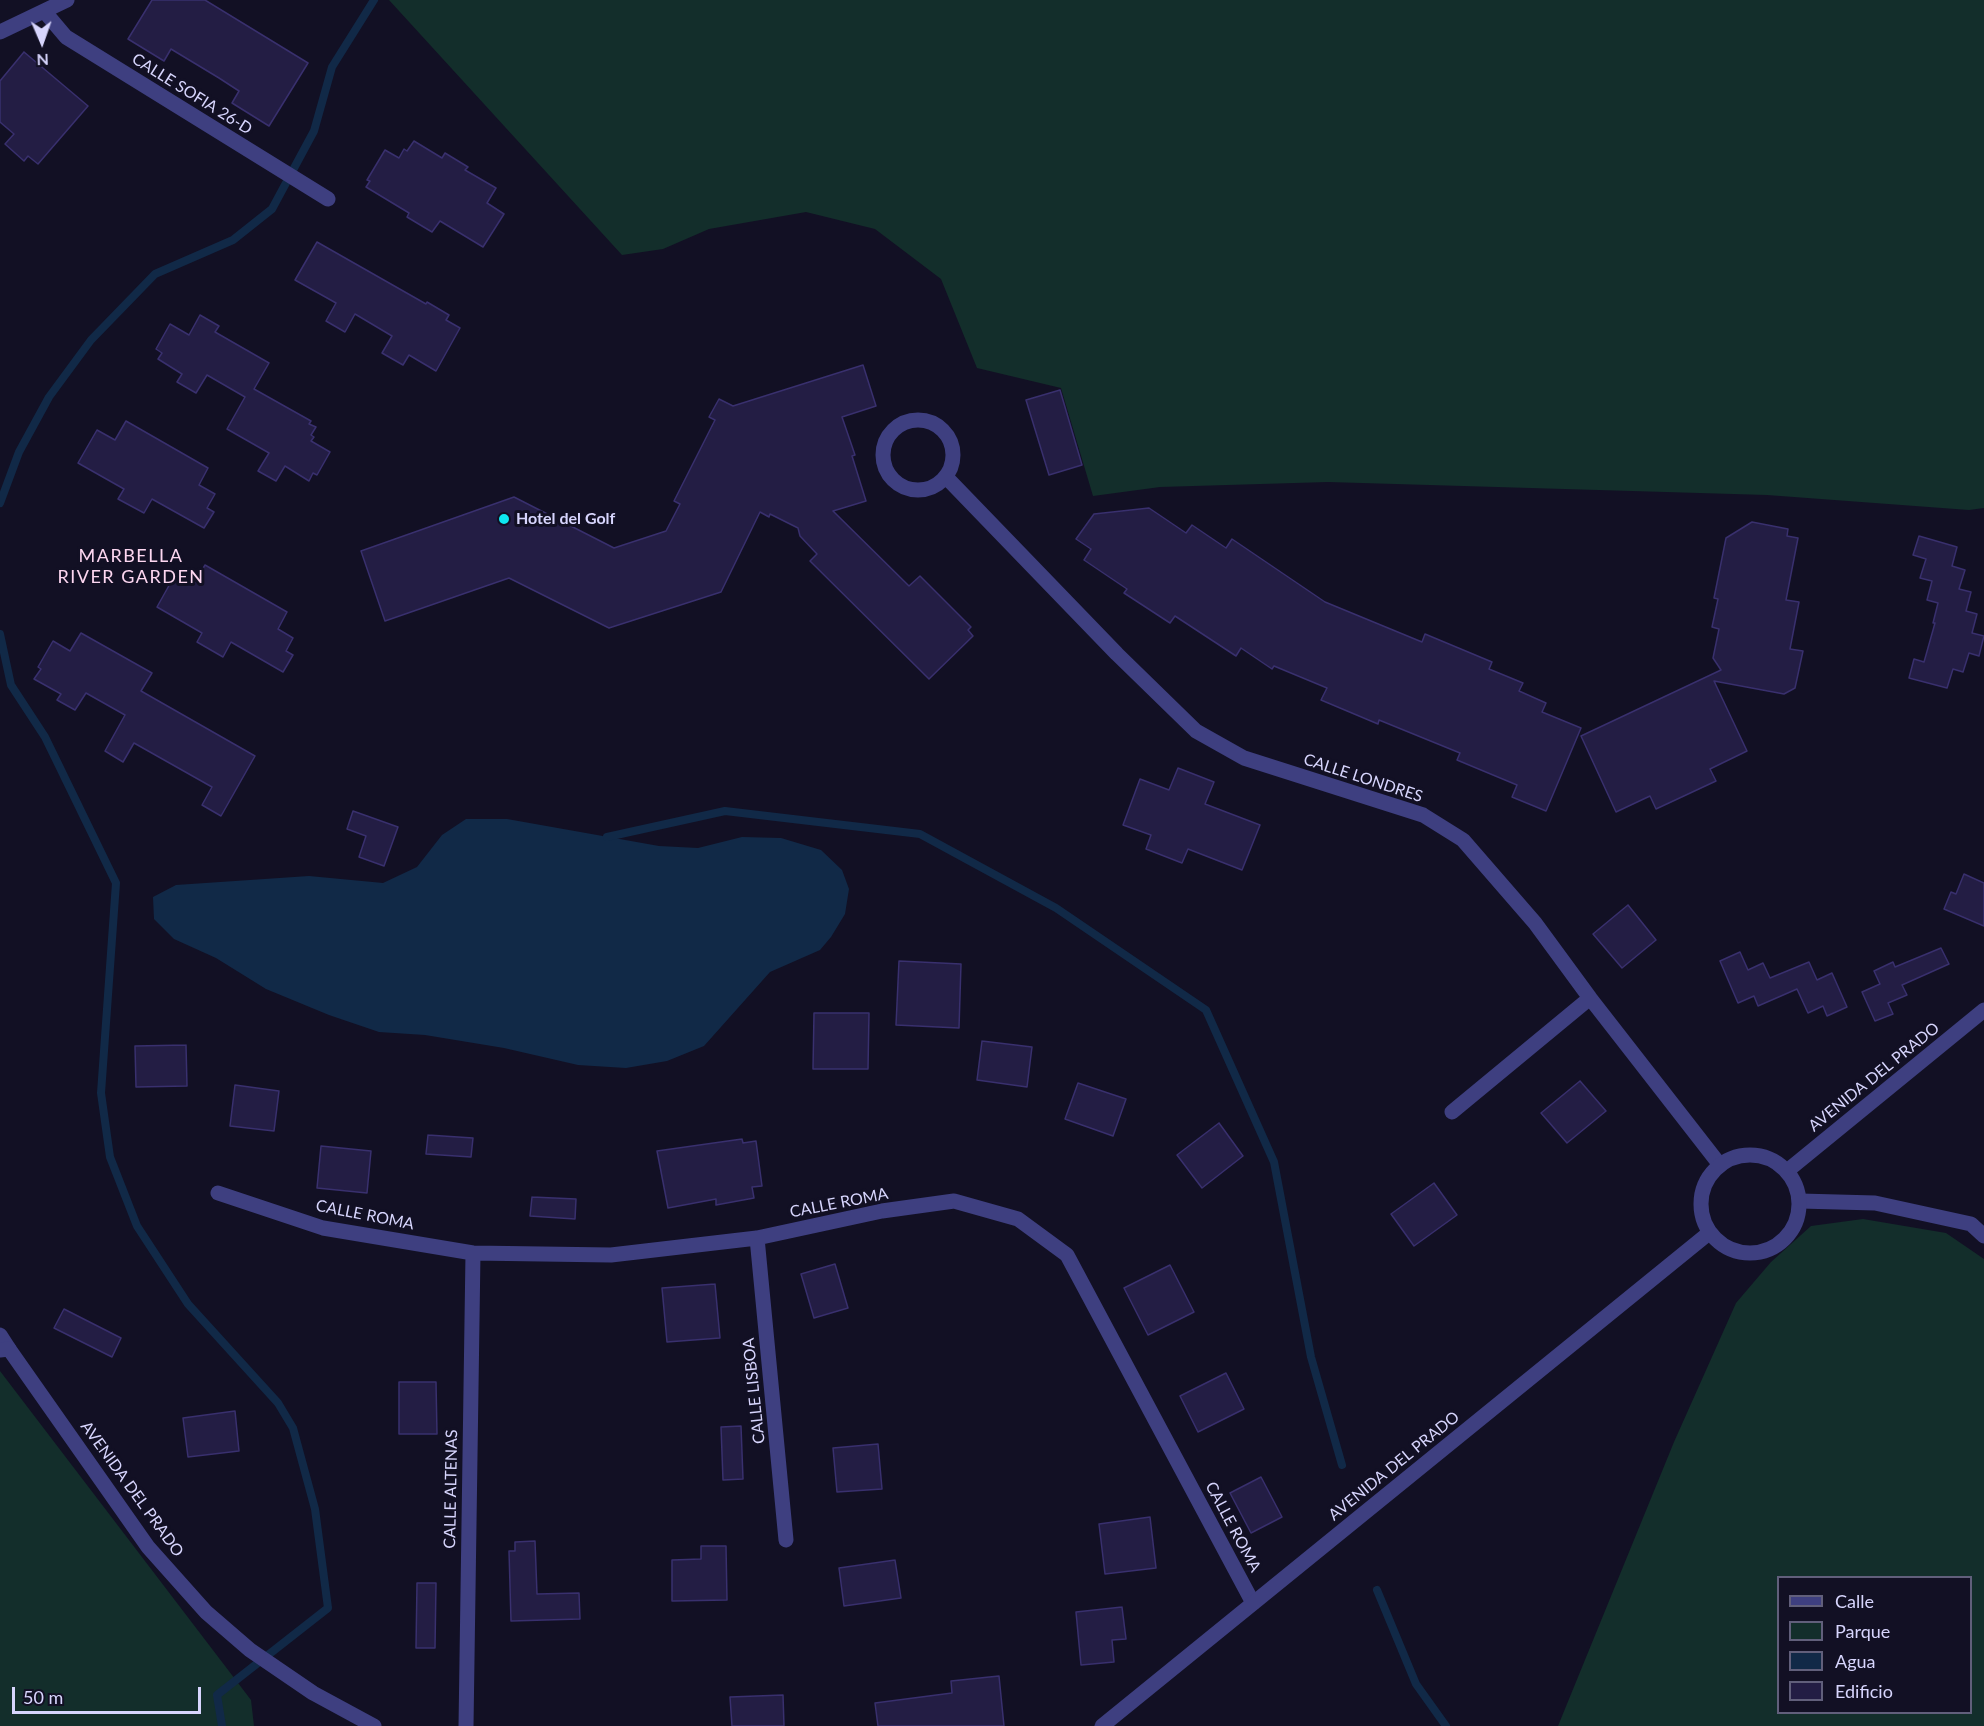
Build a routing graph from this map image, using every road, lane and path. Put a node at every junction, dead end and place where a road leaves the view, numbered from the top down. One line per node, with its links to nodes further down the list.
1 (67, 0): 2 (street)
2 (44, 11): 3 (street); 4 (street, CALLE SOFIA 26-D)
3 (0, 32)
4 (328, 199)
5 (947, 478): 5 (street); 6 (street, CALLE LONDRES)
6 (1590, 998): 8 (street); 9 (street, CALLE LONDRES)
7 (1984, 1010): 10 (street, AVENIDA DEL PRADO)
8 (1452, 1112)
9 (1720, 1165): 10 (street); 13 (street)
10 (1786, 1171): 12 (street)
11 (219, 1193): 16 (street, CALLE ROMA)
12 (1800, 1201): 13 (street); 14 (street)
13 (1709, 1233): 20 (street, AVENIDA DEL PRADO)
14 (1984, 1236)
15 (757, 1238): 16 (street, CALLE ROMA); 19 (street, CALLE LISBOA); 20 (street, CALLE ROMA)
16 (473, 1253): 22 (street, CALLE ALTENAS)
17 (0, 1335): 18 (street, AVENIDA DEL PRADO)
18 (4, 1349): 21 (street, AVENIDA DEL PRADO)
19 (786, 1540)
20 (1253, 1603): 23 (street, AVENIDA DEL PRADO)
21 (374, 1726)
22 (466, 1726)
23 (1102, 1726)

